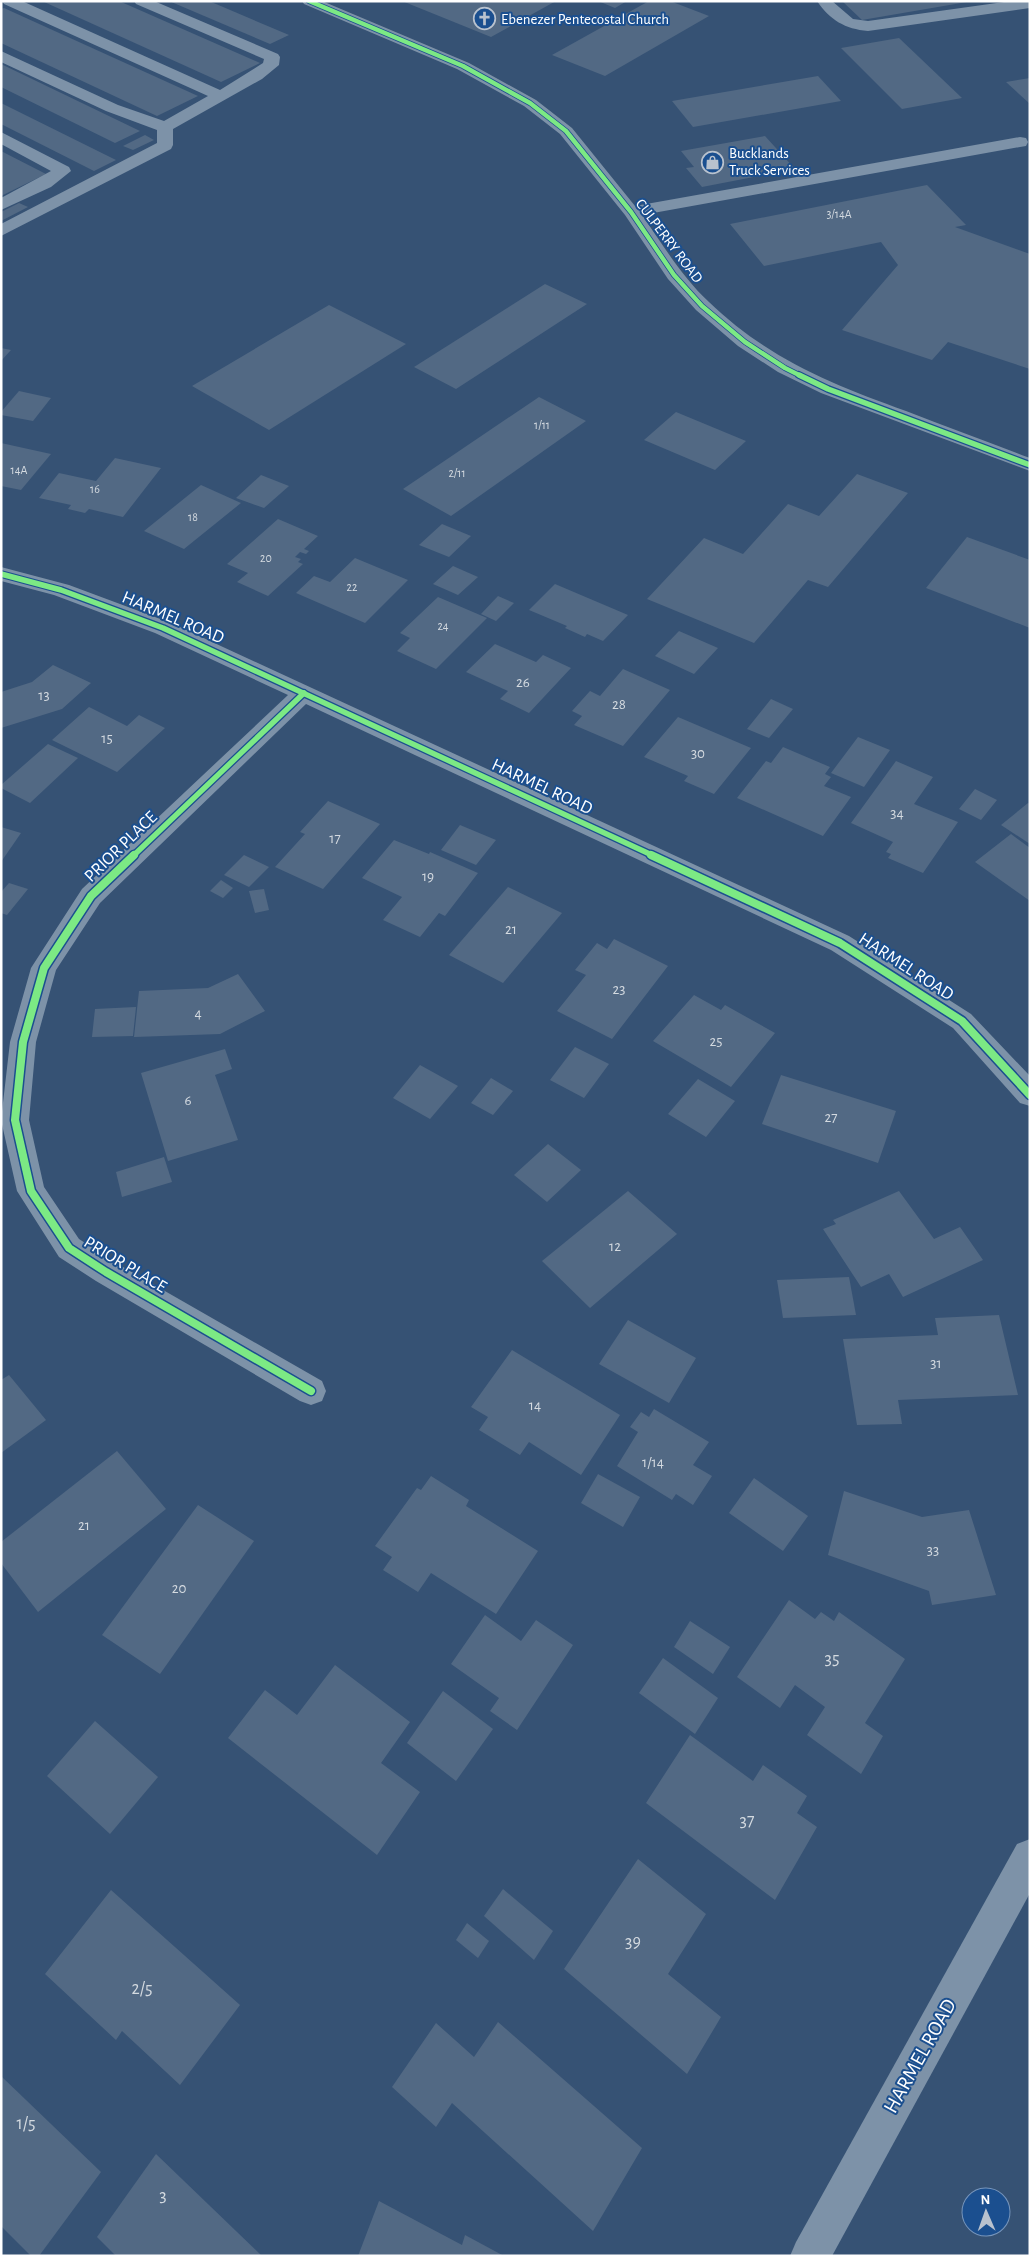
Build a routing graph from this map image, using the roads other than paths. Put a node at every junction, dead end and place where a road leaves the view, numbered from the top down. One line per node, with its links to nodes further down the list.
1 (9, 1): 7 (street)
2 (141, 1): 7 (street)
3 (308, 1): 12 (street, CULPERRY ROAD)
4 (824, 1): 5 (street)
5 (1030, 3)
6 (1, 56): 8 (street)
7 (220, 96): 8 (street)
8 (165, 127): 13 (street)
9 (1, 138): 11 (street)
10 (1020, 142): 12 (street)
11 (1, 205)
12 (631, 212): 14 (street, CULPERRY ROAD)
13 (1, 231)
14 (1030, 465)
15 (1, 574): 16 (street, HARMEL ROAD)
16 (304, 693): 17 (street, HARMEL ROAD); 18 (street, PRIOR PLACE)
17 (1030, 1095)
18 (311, 1391)
19 (1030, 1857): 20 (street, HARMEL ROAD)
20 (810, 2256)

